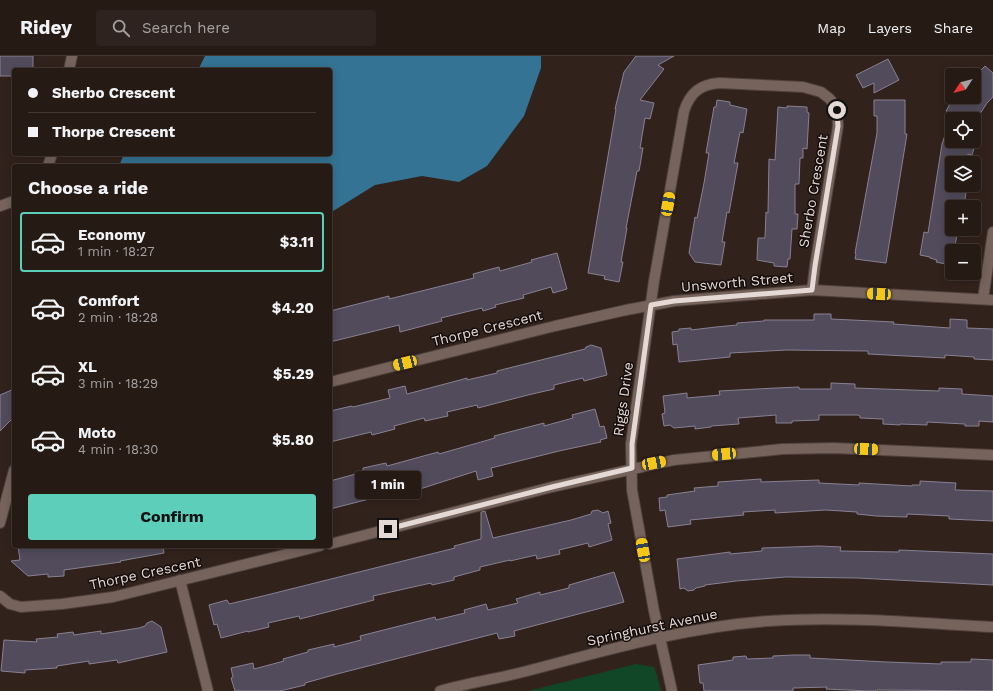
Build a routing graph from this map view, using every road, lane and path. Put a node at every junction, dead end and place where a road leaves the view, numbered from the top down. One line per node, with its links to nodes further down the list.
1 (72, 56): 2 (street)
2 (69, 68)
3 (12, 202): 4 (street)
4 (0, 206)
5 (993, 232): 7 (street)
6 (812, 290): 7 (street, Unsworth Street); 8 (street, Unsworth Street); 8 (street, Sherbo Crescent)
7 (988, 299)
8 (651, 305): 9 (street, Thorpe Crescent); 11 (street, Riggs Drive)
9 (332, 382)
10 (993, 455): 11 (street)
11 (632, 468): 14 (street); 19 (street, Riggs Drive)
12 (12, 478): 13 (street)
13 (0, 524)
14 (332, 543)
15 (312, 548): 16 (street, Thorpe Crescent)
16 (180, 580): 17 (street, Thorpe Crescent); 20 (street)
17 (0, 596)
18 (993, 627): 19 (street, Springhurst Avenue)
19 (660, 638): 21 (street, Springhurst Avenue); 22 (street, Riggs Drive)
20 (208, 691)
21 (440, 691)
22 (672, 691)

